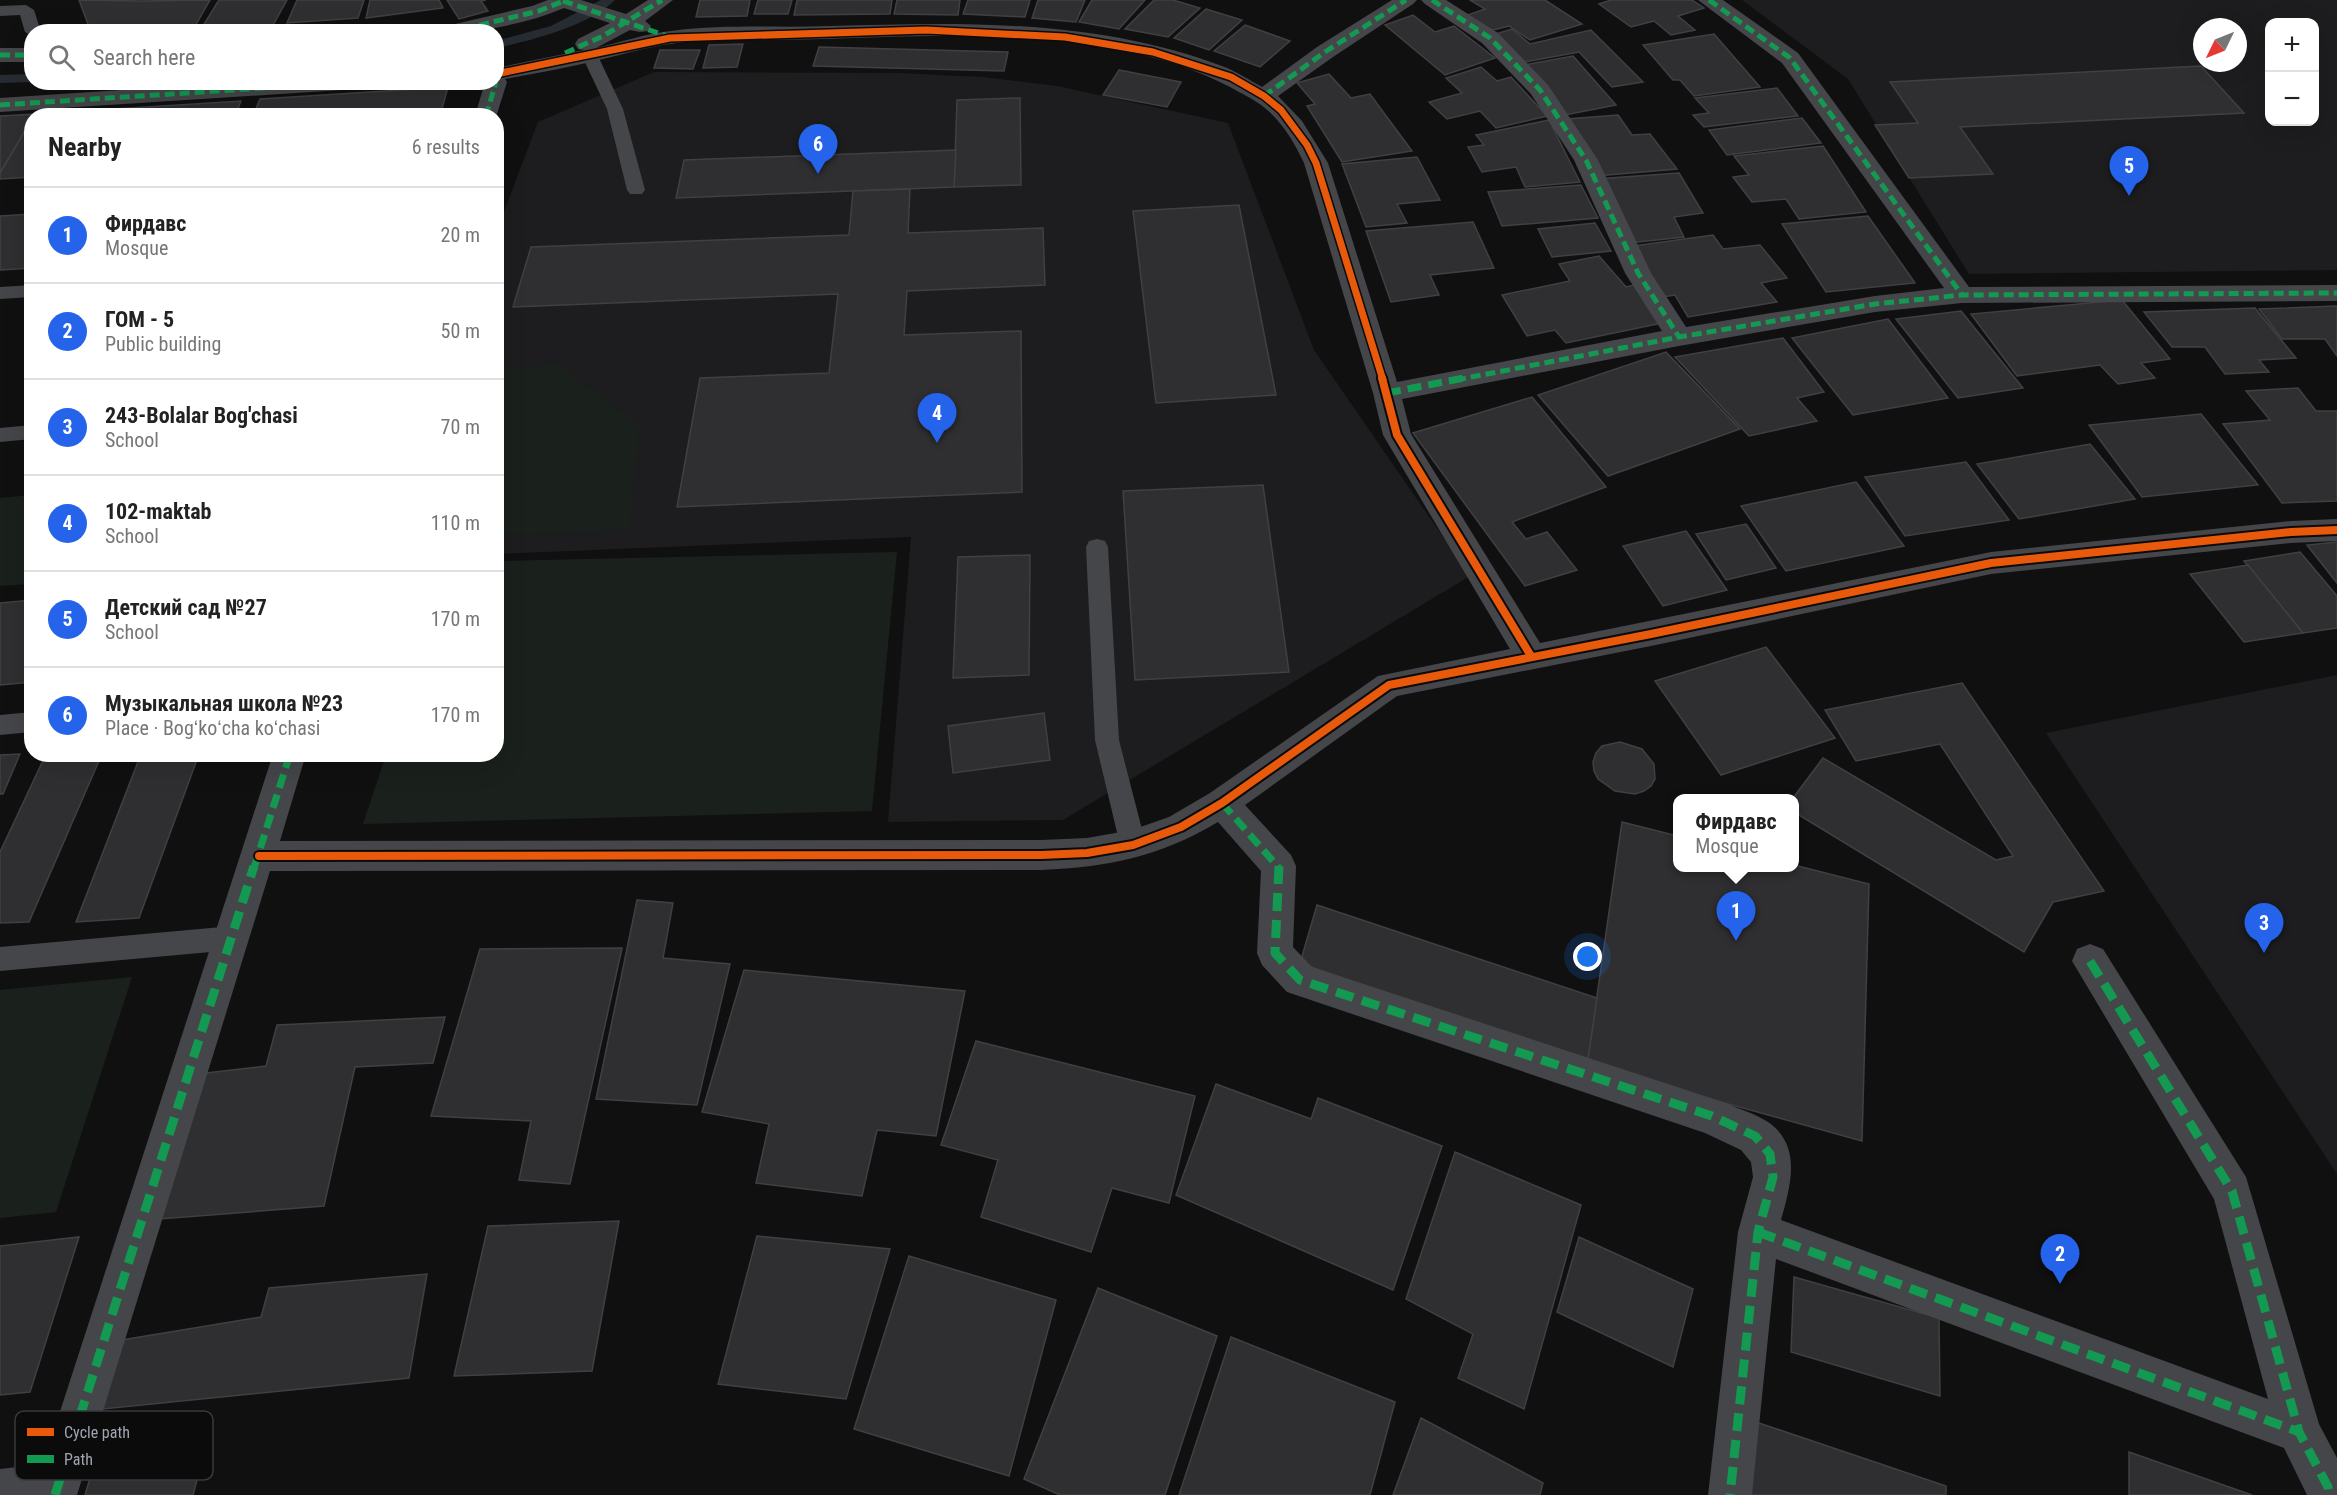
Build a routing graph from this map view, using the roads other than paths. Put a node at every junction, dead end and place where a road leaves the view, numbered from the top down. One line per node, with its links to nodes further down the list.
1 (662, 0): 8 (street)
2 (1406, 0): 19 (street)
3 (1432, 0): 27 (street)
4 (1709, 0): 26 (street)
5 (568, 2): 8 (street); 10 (street)
6 (31, 5): 7 (lane); 9 (lane)
7 (0, 11)
8 (622, 20): 11 (street); 15 (street)
9 (32, 24)
10 (485, 24)
11 (670, 38): 14 (street); 19 (street)
12 (0, 55): 13 (street)
13 (24, 55)
14 (590, 56): 16 (street); 22 (lane)
15 (504, 75)
16 (504, 76)
17 (233, 90): 20 (street)
18 (494, 90): 21 (street)
19 (1264, 96): 28 (street)
20 (0, 105)
21 (488, 108)
22 (636, 190)
23 (24, 292): 24 (lane)
24 (0, 293)
25 (2337, 293): 26 (street)
26 (1962, 295): 27 (street)
27 (1679, 337): 28 (street)
28 (1387, 393): 33 (street)
29 (24, 433): 30 (lane)
30 (0, 435)
31 (2337, 530): 33 (street)
32 (1097, 547): 38 (lane)
33 (1531, 656): 37 (street)
34 (24, 723): 35 (lane)
35 (0, 725)
36 (288, 762): 39 (street)
37 (1222, 803): 38 (street); 43 (street)
38 (1133, 845): 39 (street)
39 (259, 856): 40 (street)
40 (233, 938): 41 (lane); 44 (street)
41 (0, 959)
42 (2090, 961): 45 (street)
43 (1758, 1232): 45 (street); 49 (street)
44 (81, 1411)
45 (2299, 1432): 48 (street)
46 (0, 1485): 47 (lane)
47 (57, 1487)
48 (2332, 1489)
49 (1730, 1495)

